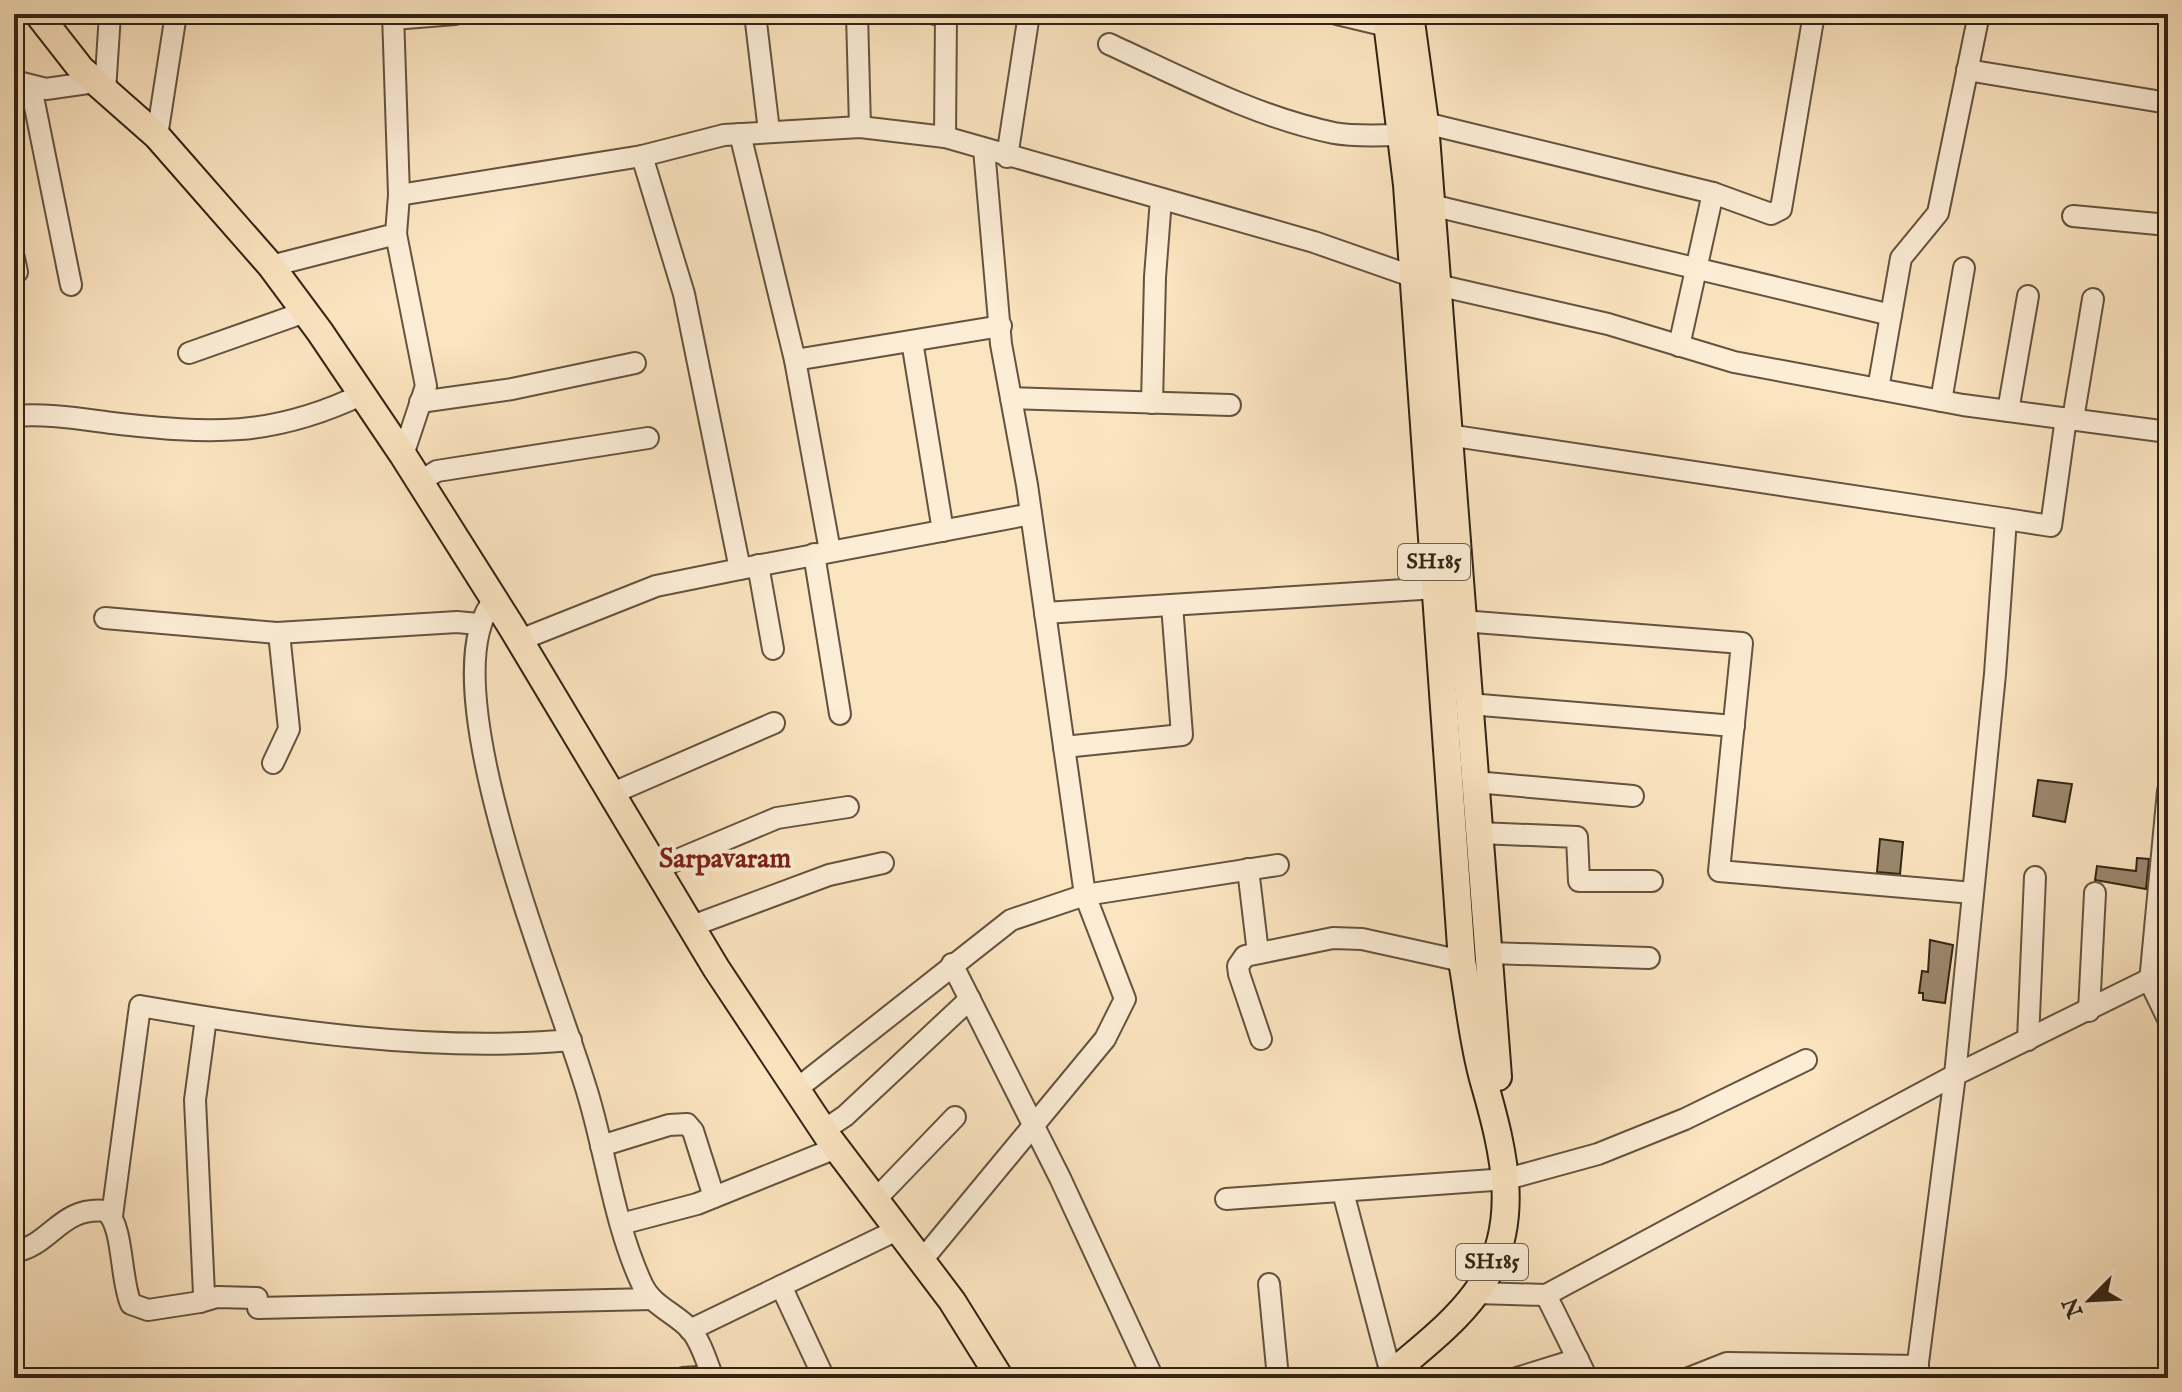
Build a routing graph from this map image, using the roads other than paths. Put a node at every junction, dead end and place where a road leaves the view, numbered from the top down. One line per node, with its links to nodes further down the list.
1 (38, 14): 18 (main road)
2 (110, 14): 18 (street)
3 (176, 14): 24 (street)
4 (455, 14): 13 (street)
5 (755, 14): 22 (street)
6 (857, 14): 20 (street)
7 (935, 14): 8 (street)
8 (946, 14): 25 (street)
9 (1029, 14): 28 (street)
10 (1337, 14): 14 (street)
11 (1814, 14): 29 (street)
12 (1979, 14): 16 (street)
13 (393, 16): 30 (street)
14 (1394, 18): 21 (main road, SH185)
15 (1109, 44): 21 (street)
16 (1967, 70): 19 (street); 45 (street)
17 (23, 84): 18 (street); 40 (street)
18 (100, 87): 24 (main road)
19 (2168, 103)
20 (860, 127): 22 (street); 25 (street)
21 (1413, 129): 29 (street); 32 (main road, SH185); 39 (main road, SH185)
22 (769, 131): 23 (street)
23 (740, 134): 27 (street); 50 (street)
24 (157, 136): 36 (main road)
25 (945, 137): 26 (street)
26 (984, 149): 28 (street); 46 (street)
27 (642, 156): 30 (street); 71 (street)
28 (1007, 157): 31 (street)
29 (1713, 193): 38 (street)
30 (399, 195): 35 (street)
31 (1161, 199): 39 (street); 57 (street)
32 (1431, 205): 38 (street); 41 (main road, SH185)
33 (2073, 216): 34 (street)
34 (2168, 225)
35 (396, 234): 36 (street); 56 (street)
36 (271, 266): 44 (main road)
37 (1964, 268): 55 (street)
38 (1696, 269): 45 (street); 48 (street)
39 (1412, 277): 41 (street); 72 (main road, SH185)
40 (71, 285)
41 (1437, 285): 48 (street); 63 (main road, SH185)
42 (2028, 296): 59 (street)
43 (2093, 299): 61 (street)
44 (305, 312): 49 (street); 53 (main road)
45 (1891, 315): 52 (street)
46 (1001, 326): 47 (street); 54 (street)
47 (912, 341): 50 (street); 69 (street)
48 (1679, 346): 52 (street)
49 (189, 353)
50 (795, 360): 70 (street)
51 (635, 363): 56 (street)
52 (1878, 389): 55 (street)
53 (363, 394): 60 (street); 65 (main road)
54 (1011, 398): 57 (street); 67 (street)
55 (1941, 401): 59 (street)
56 (420, 402): 65 (street)
57 (1152, 403): 58 (street)
58 (1230, 405)
59 (2008, 411): 61 (street)
60 (14, 416)
61 (2070, 419): 62 (street); 68 (street)
62 (2168, 432)
63 (1448, 435): 68 (street); 77 (main road, SH185)
64 (648, 438): 66 (street)
65 (403, 455): 66 (main road)
66 (419, 482): 73 (main road)
67 (1031, 514): 69 (street); 75 (street)
68 (2006, 519): 100 (street)
69 (943, 531): 70 (street)
70 (822, 553): 71 (street); 83 (street)
71 (749, 567): 80 (street); 81 (street)
72 (1436, 588): 74 (street); 107 (main road, SH185)
73 (494, 600): 78 (street); 80 (main road)
74 (1172, 605): 75 (street); 86 (street)
75 (1045, 613): 86 (street)
76 (105, 618): 79 (street)
77 (1462, 621): 82 (main road, SH185); 85 (street)
78 (478, 624): 79 (street); 116 (street)
79 (279, 633): 87 (street)
80 (520, 640): 90 (main road)
81 (773, 649)
82 (1469, 704): 85 (street); 88 (main road, SH185)
83 (840, 714)
84 (774, 723): 90 (street)
85 (1734, 726): 100 (street)
86 (1064, 747): 102 (street)
87 (273, 763)
88 (1475, 782): 91 (street); 93 (main road, SH185)
89 (2168, 791): 110 (street)
90 (613, 793): 96 (main road)
91 (1633, 796)
92 (848, 807): 96 (street)
93 (1479, 833): 99 (street); 105 (main road, SH185)
94 (883, 863): 103 (street)
95 (1278, 865): 97 (street)
96 (658, 868): 103 (main road)
97 (1248, 869): 102 (street); 104 (street)
98 (2035, 877): 117 (street)
99 (1652, 881)
100 (1973, 893): 119 (street)
101 (2095, 893): 112 (street)
102 (1085, 895): 108 (street); 123 (street)
103 (692, 926): 120 (main road)
104 (1258, 953): 107 (street); 115 (street)
105 (1490, 953): 106 (street); 121 (main road, SH185)
106 (1649, 958)
107 (1462, 961): 121 (main road, SH185)
108 (952, 964): 111 (street); 120 (street)
109 (2168, 970): 110 (street)
110 (2150, 982): 112 (street); 114 (street)
111 (970, 999): 123 (street); 124 (street)
112 (2089, 1011): 117 (street)
113 (206, 1018): 116 (street); 131 (street); 141 (street)
114 (2168, 1019)
115 (1261, 1039)
116 (571, 1040): 125 (street)
117 (2028, 1040): 119 (street)
118 (1806, 1060): 126 (street)
119 (1955, 1075): 139 (street); 145 (street)
120 (798, 1088): 124 (main road)
121 (1494, 1108): 126 (main road, SH185)
122 (955, 1117): 130 (street)
123 (1035, 1129): 135 (street); 151 (street)
124 (830, 1139): 128 (street); 130 (main road)
125 (601, 1146): 128 (street); 132 (street)
126 (1507, 1179): 127 (street); 138 (main road, SH185)
127 (1343, 1192): 129 (street); 146 (street)
128 (714, 1197): 132 (street)
129 (1226, 1199)
130 (875, 1200): 133 (main road)
131 (112, 1216): 134 (street); 141 (street)
132 (621, 1224): 140 (street)
133 (899, 1229): 135 (main road); 137 (street)
134 (14, 1252)
135 (923, 1259): 150 (main road)
136 (1269, 1284): 152 (street)
137 (781, 1286): 142 (street); 149 (street)
138 (1476, 1293): 139 (street); 146 (main road, SH185)
139 (1546, 1295): 143 (street)
140 (652, 1299): 141 (street); 142 (street)
141 (200, 1302)
142 (690, 1330): 147 (street)
143 (1582, 1369): 153 (street)
144 (1755, 1371): 145 (street); 154 (street)
145 (1917, 1372)
146 (1389, 1376)
147 (713, 1377): 148 (street)
148 (683, 1378)
149 (824, 1378)
150 (1000, 1378)
151 (1153, 1378)
152 (1278, 1378)
153 (1517, 1378)
154 (1689, 1378)

